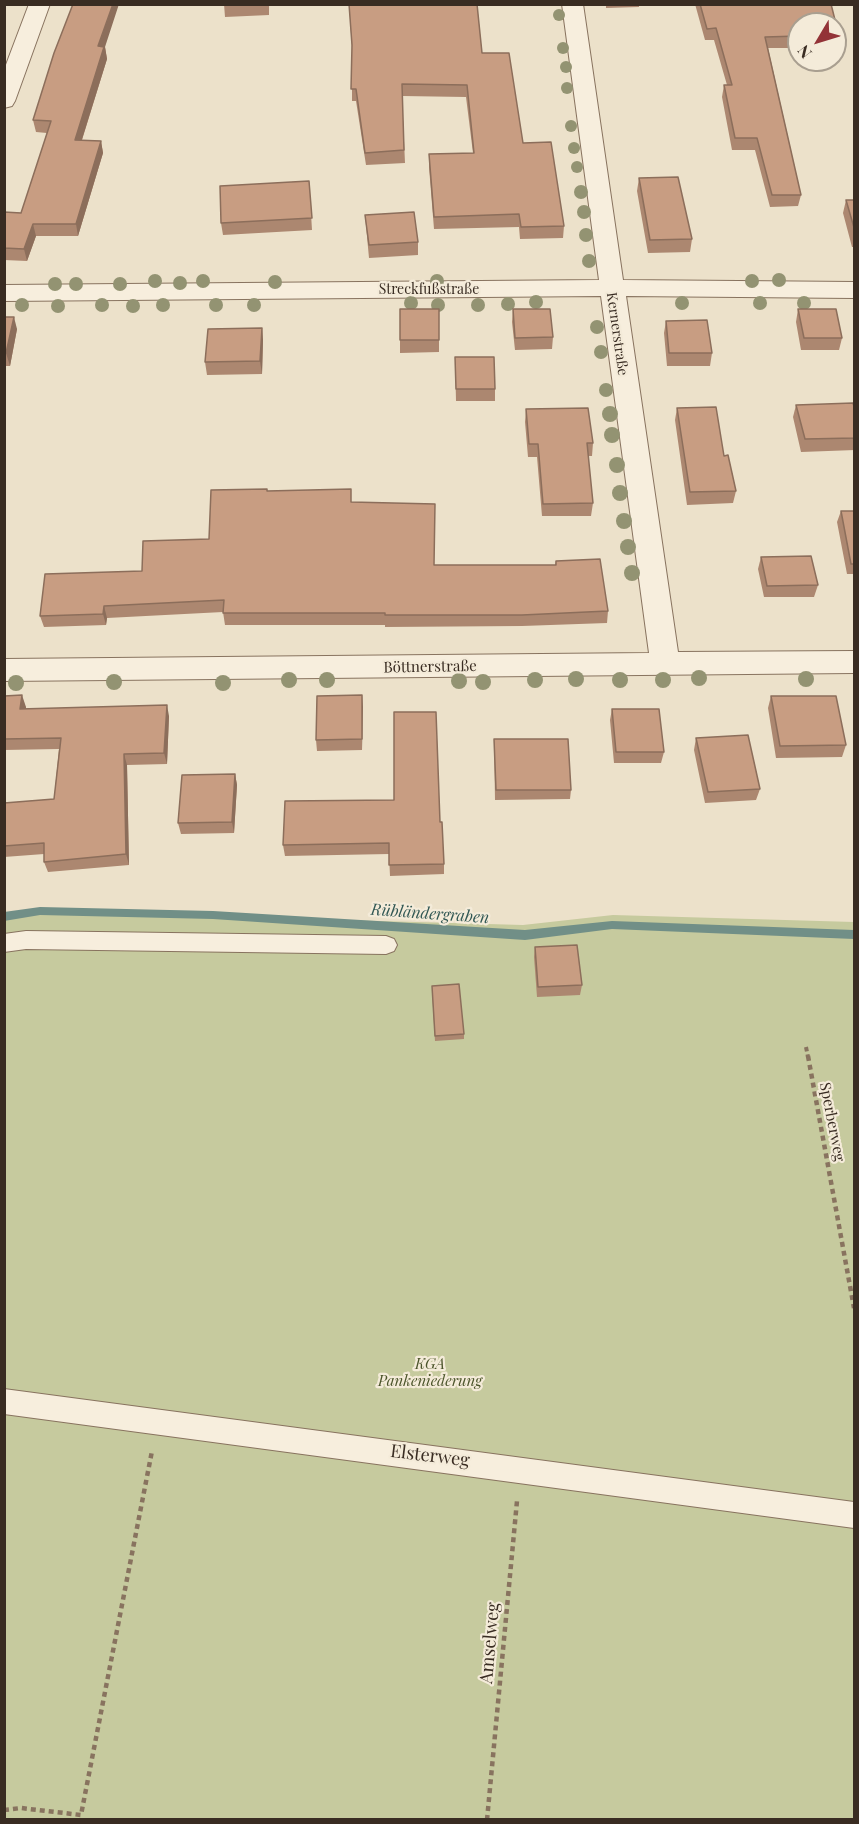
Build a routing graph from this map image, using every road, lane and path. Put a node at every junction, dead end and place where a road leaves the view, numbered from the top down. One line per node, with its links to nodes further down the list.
1 (39, 4): 3 (street)
2 (572, 4): 4 (street, Kernerstraße)
3 (4, 101)
4 (610, 288): 5 (street, Streckfußstraße); 6 (street, Streckfußstraße); 8 (street, Kernerstraße)
5 (855, 290)
6 (4, 293)
7 (855, 662): 8 (street, Böttnerstraße)
8 (665, 664): 9 (street, Böttnerstraße)
9 (4, 670)
10 (4, 943): 11 (lane)
11 (386, 945)
12 (806, 1047): 13 (path, Sperberweg)
13 (855, 1308)
14 (4, 1401): 15 (lane, Elsterweg)
15 (158, 1421): 16 (lane, Elsterweg); 18 (path)
16 (520, 1468): 17 (lane, Elsterweg); 19 (path, Amselweg)
17 (855, 1515)
18 (4, 1810)
19 (487, 1820)

